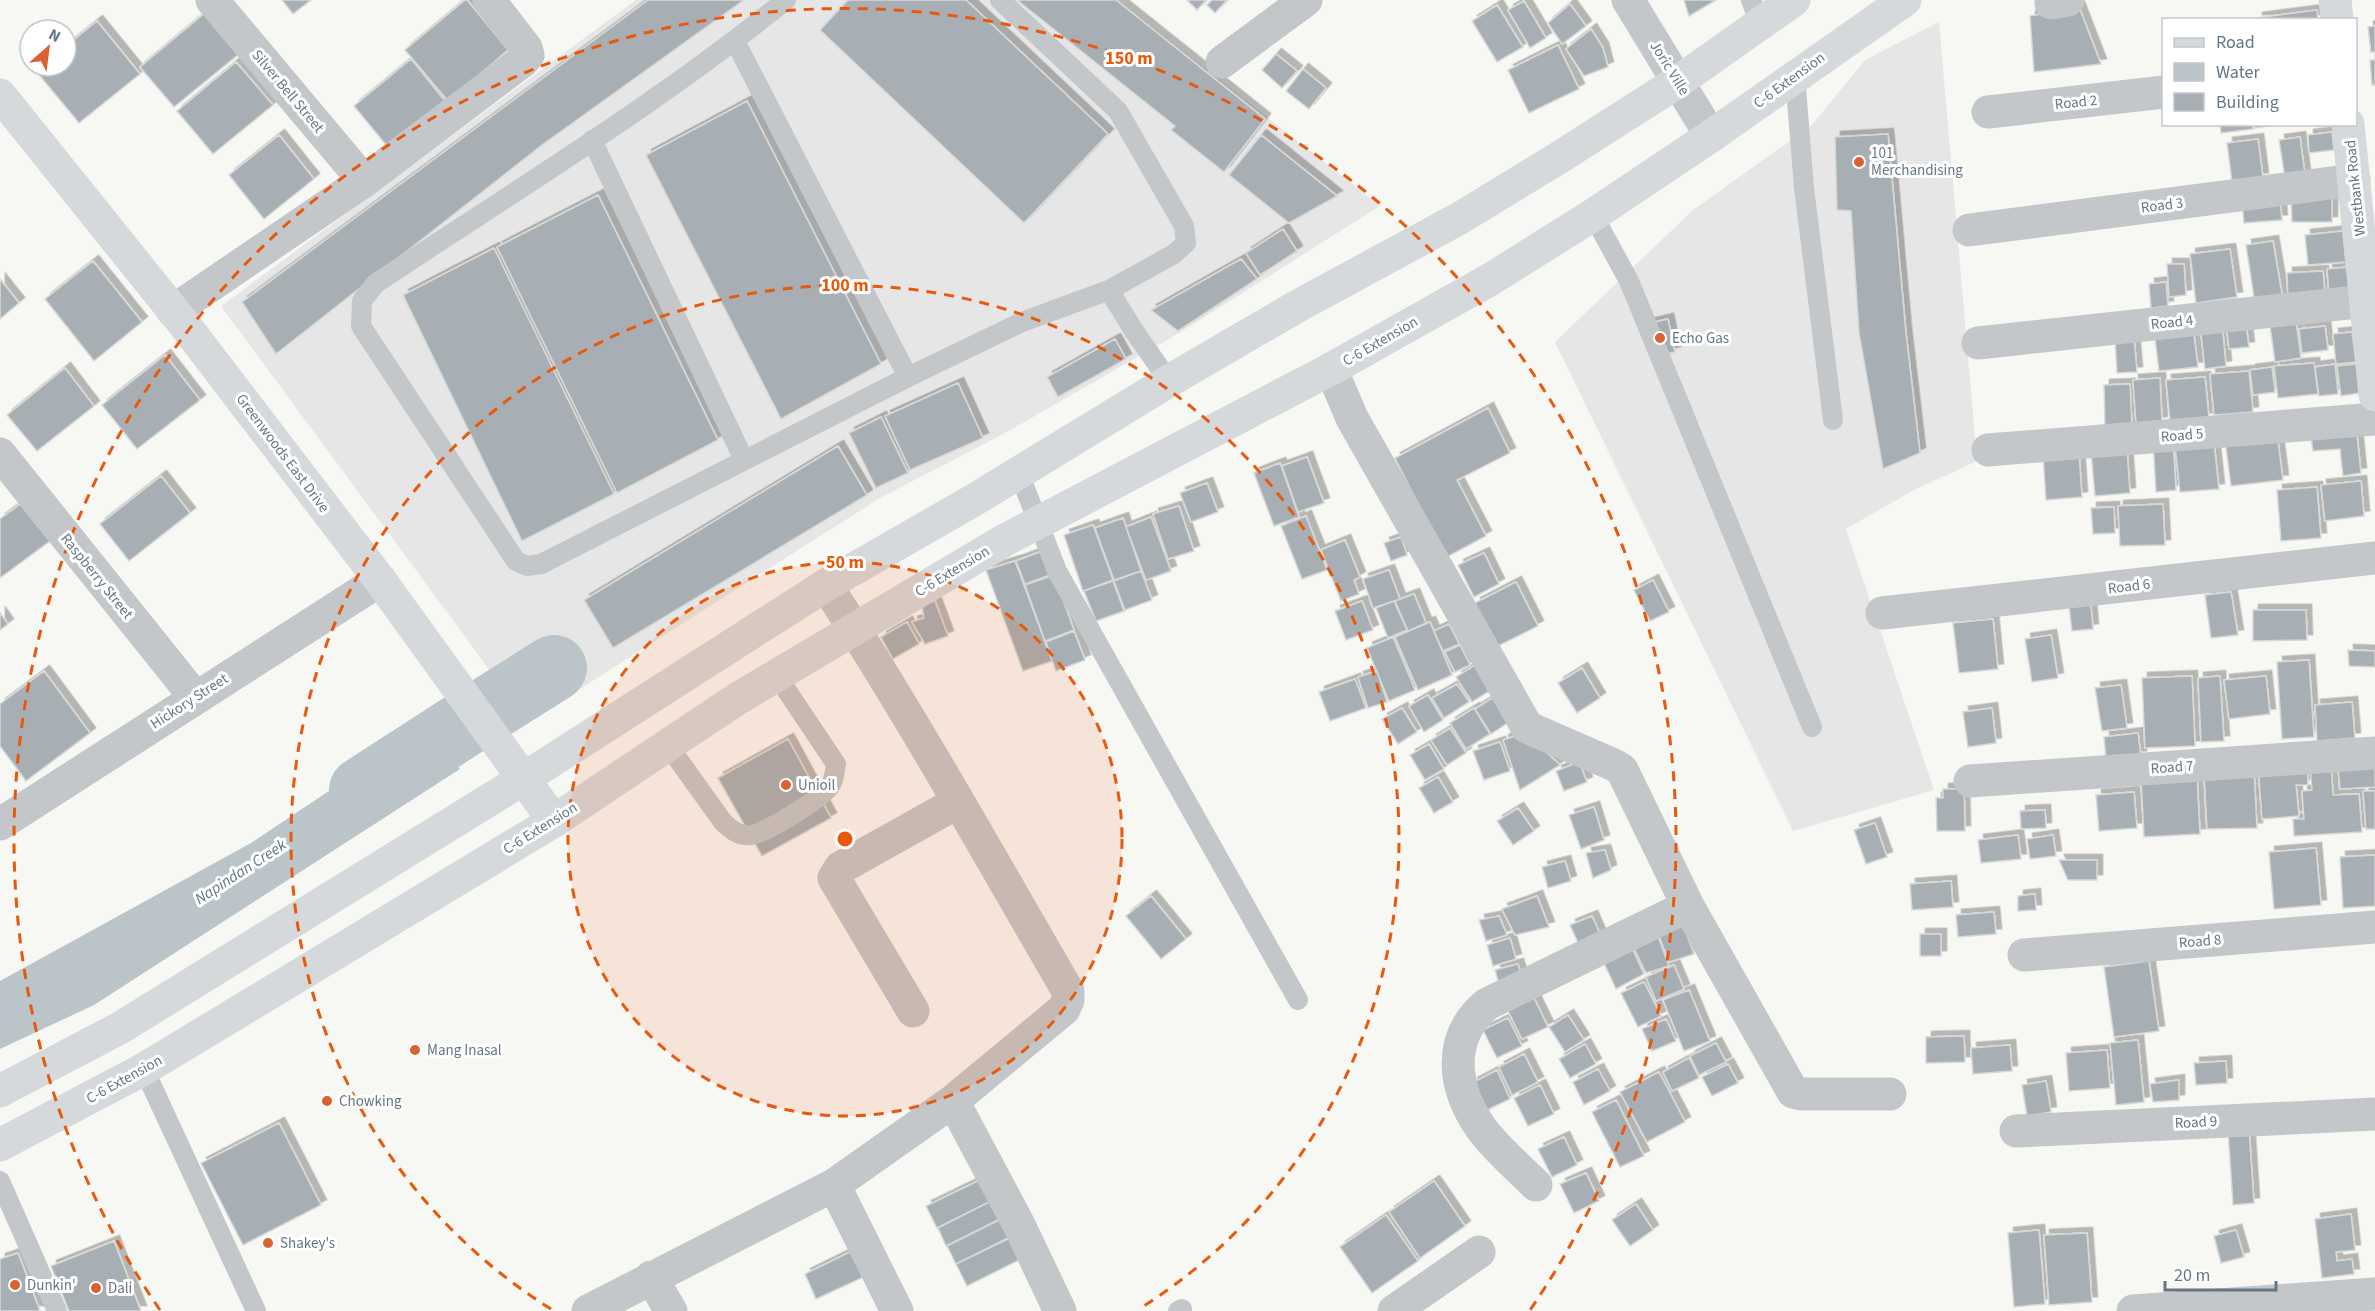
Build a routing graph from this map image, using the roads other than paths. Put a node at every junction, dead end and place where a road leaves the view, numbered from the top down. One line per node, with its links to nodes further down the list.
1 (212, 0): 23 (street, Silver Bell Street)
2 (489, 0): 23 (street)
3 (786, 0): 12 (lane)
4 (1000, 0): 26 (lane)
5 (1306, 0): 13 (street)
6 (1628, 0): 15 (street, Joric Ville)
7 (1794, 0): 10 (main road)
8 (1905, 0): 14 (main road, C-6 Extension)
9 (2335, 0): 11 (main road)
10 (1755, 12): 15 (main road)
11 (2337, 18)
12 (735, 41): 21 (lane); 31 (lane)
13 (1222, 62)
14 (1795, 76): 20 (main road, C-6 Extension); 35 (lane)
15 (1679, 81): 20 (street, Joric Ville); 32 (main road)
16 (2162, 92): 18 (street, Road 2)
17 (0, 95): 28 (main road, Greenwoods East Drive)
18 (1988, 112)
19 (2348, 126): 22 (main road, Westbank Road)
20 (1711, 136): 24 (main road, C-6 Extension)
21 (592, 140): 38 (lane); 38 (lane)
22 (2354, 180): 25 (street, Road 3); 27 (main road, Westbank Road)
23 (364, 181): 28 (street)
24 (1593, 215): 30 (main road, C-6 Extension); 48 (lane)
25 (1969, 230)
26 (1109, 290): 31 (lane); 32 (lane)
27 (2366, 301): 29 (street, Road 4); 33 (main road, Westbank Road)
28 (173, 311): 42 (main road, Greenwoods East Drive)
29 (1978, 343)
30 (1331, 369): 40 (main road, C-6 Extension); 56 (street)
31 (908, 377): 38 (lane)
32 (1169, 381): 39 (main road)
33 (2375, 395)
34 (2375, 419): 36 (street, Road 5)
35 (1833, 420)
36 (1988, 450)
37 (0, 454): 47 (street, Raspberry Street)
38 (744, 460)
39 (1019, 473): 40 (lane); 43 (main road)
40 (1039, 521): 45 (main road, C-6 Extension); 59 (lane)
41 (2375, 558): 44 (street, Road 6)
42 (380, 580): 47 (street, Hickory Street); 51 (main road, Greenwoods East Drive)
43 (826, 585): 45 (street); 51 (main road)
44 (1882, 613)
45 (855, 629): 46 (main road, C-6 Extension); 53 (street)
46 (777, 676): 49 (main road, C-6 Extension); 49 (lane)
47 (195, 697): 54 (street, Hickory Street)
48 (1812, 727)
49 (667, 744): 55 (main road, C-6 Extension)
50 (2375, 753): 52 (street, Road 7)
51 (523, 779): 55 (main road, Greenwoods East Drive); 62 (main road)
52 (1970, 781)
53 (958, 802): 60 (street); 64 (street)
54 (5, 811)
55 (554, 821): 61 (main road, C-6 Extension)
56 (1688, 906): 63 (street); 70 (street)
57 (2375, 927): 58 (street, Road 8)
58 (2024, 955)
59 (1298, 1000)
60 (913, 1011)
61 (144, 1069): 67 (main road, C-6 Extension); 76 (lane)
62 (0, 1091)
63 (1890, 1094)
64 (953, 1101): 69 (street); 80 (street)
65 (2375, 1114): 66 (street, Road 9)
66 (2016, 1131)
67 (0, 1145)
68 (0, 1181): 75 (lane)
69 (834, 1185): 72 (street); 79 (street)
70 (1536, 1185)
71 (1479, 1252): 74 (street)
72 (651, 1277): 77 (street); 78 (street)
73 (2375, 1294): 82 (street)
74 (1430, 1302): 81 (street)
75 (57, 1311)
76 (256, 1311)
77 (588, 1311)
78 (671, 1311)
79 (897, 1311)
80 (1060, 1311)
81 (1394, 1311)
82 (2133, 1311)

